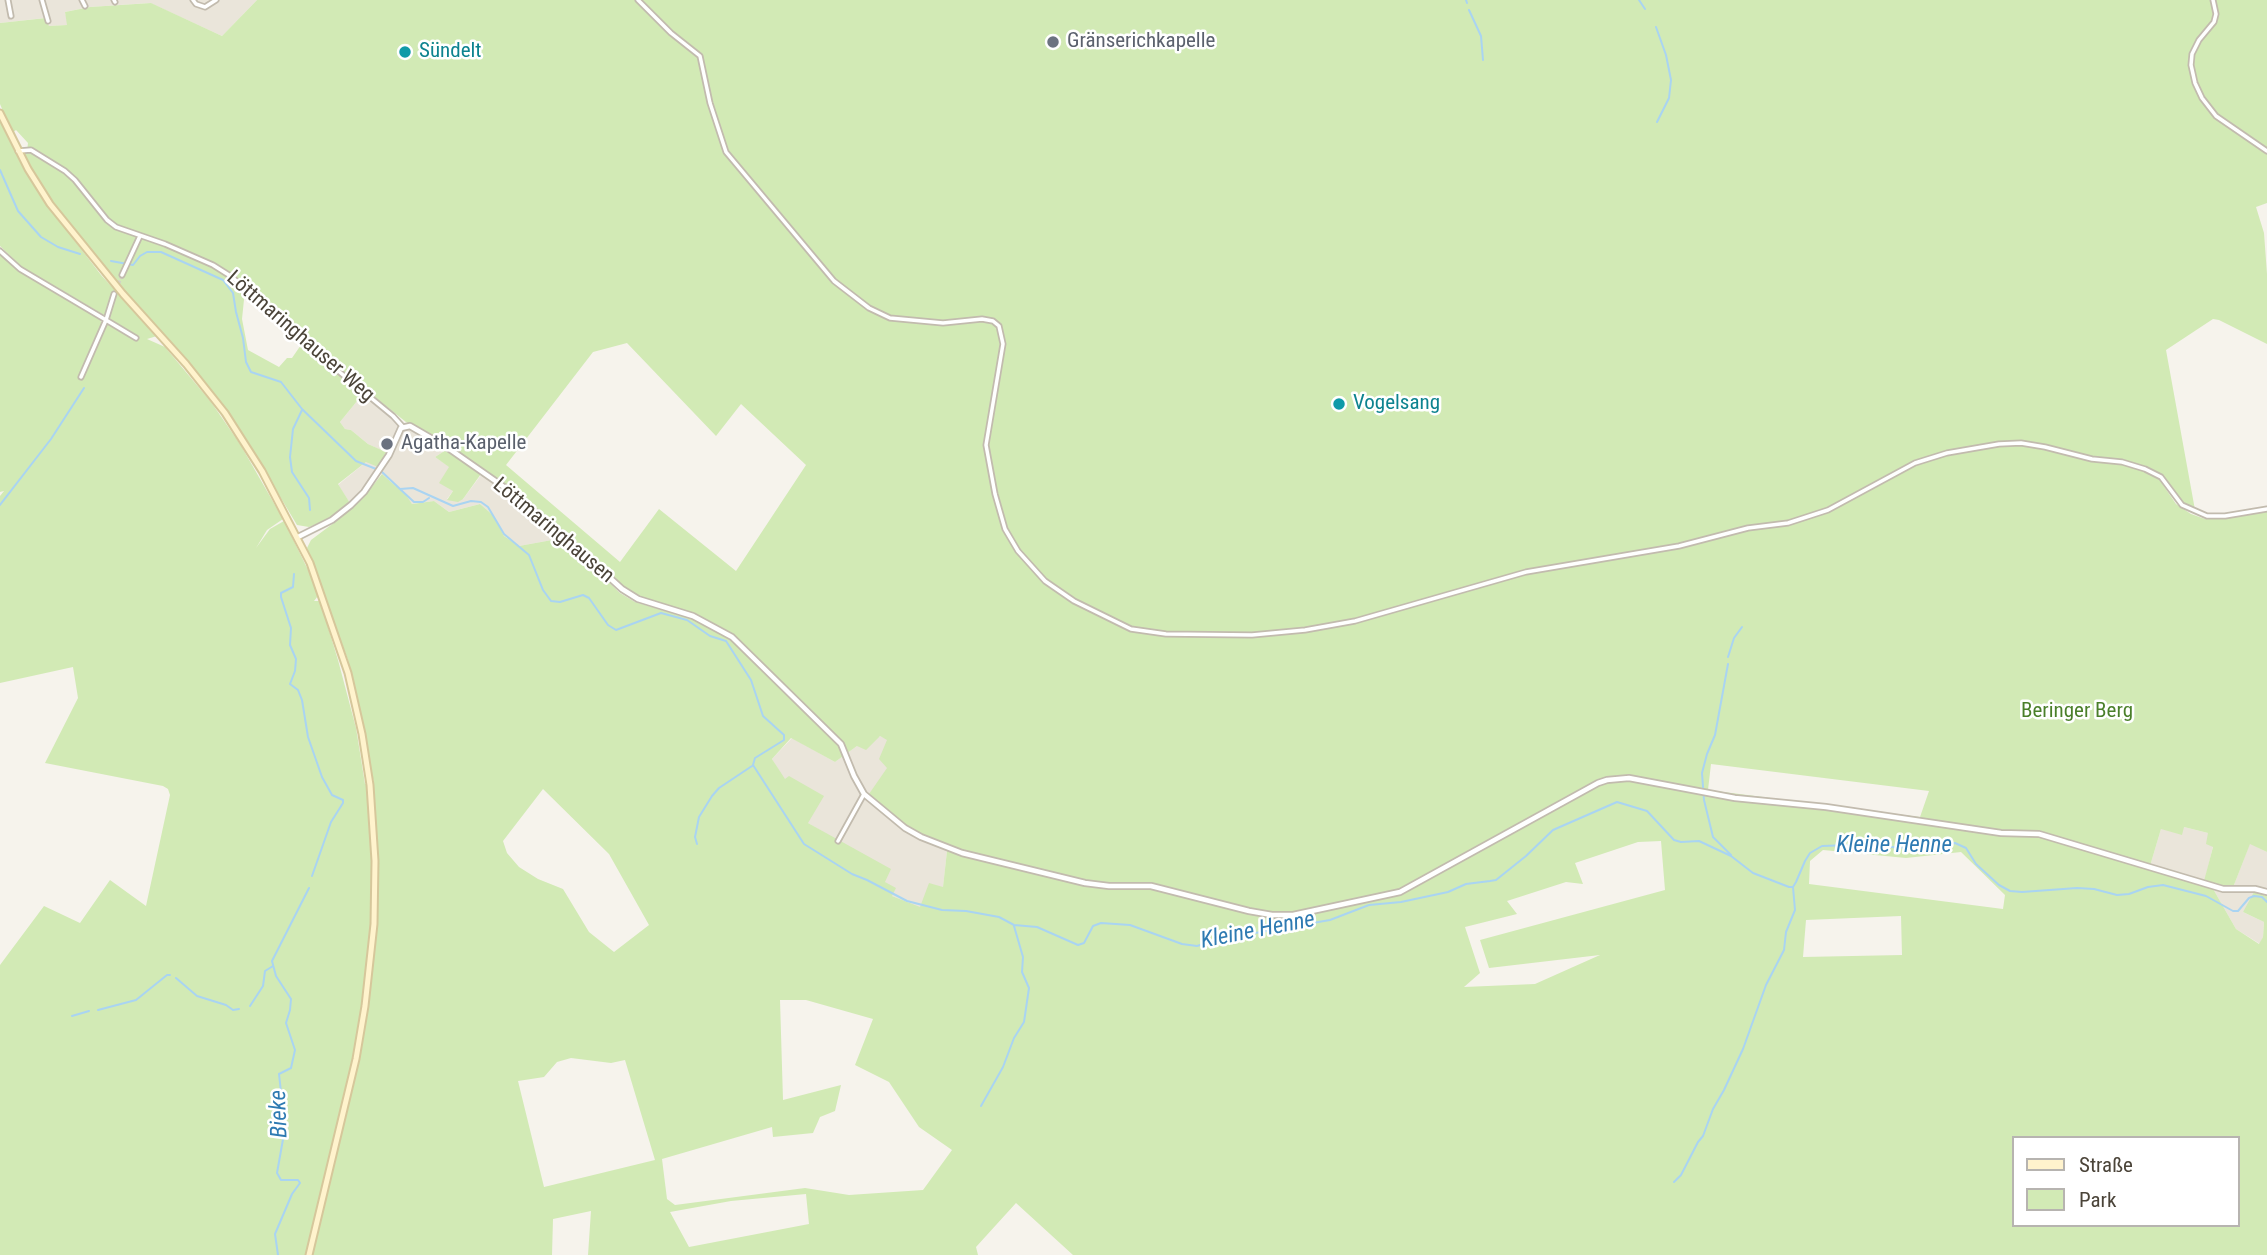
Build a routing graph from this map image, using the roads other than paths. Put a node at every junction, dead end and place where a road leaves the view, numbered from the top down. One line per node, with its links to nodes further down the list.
1 (8, 0): 9 (street)
2 (42, 0): 10 (street)
3 (82, 0): 8 (street)
4 (193, 0): 5 (street)
5 (216, 0)
6 (638, 0): 22 (street)
7 (2213, 0): 13 (street)
8 (85, 6)
9 (11, 16)
10 (48, 21)
11 (0, 113): 12 (main road)
12 (18, 151): 14 (street, Löttmaringhauser Weg); 23 (main road)
13 (2267, 151)
14 (140, 236): 16 (street); 21 (street, Löttmaringhauser Weg)
15 (0, 251): 18 (street)
16 (122, 275)
17 (114, 294): 18 (street)
18 (106, 320): 19 (street); 20 (street)
19 (136, 338)
20 (81, 377)
21 (403, 427): 23 (street); 24 (street, Löttmaringhausen)
22 (2267, 509)
23 (298, 537): 27 (main road)
24 (864, 793): 25 (street); 26 (street)
25 (838, 841)
26 (2267, 892)
27 (309, 1255)

